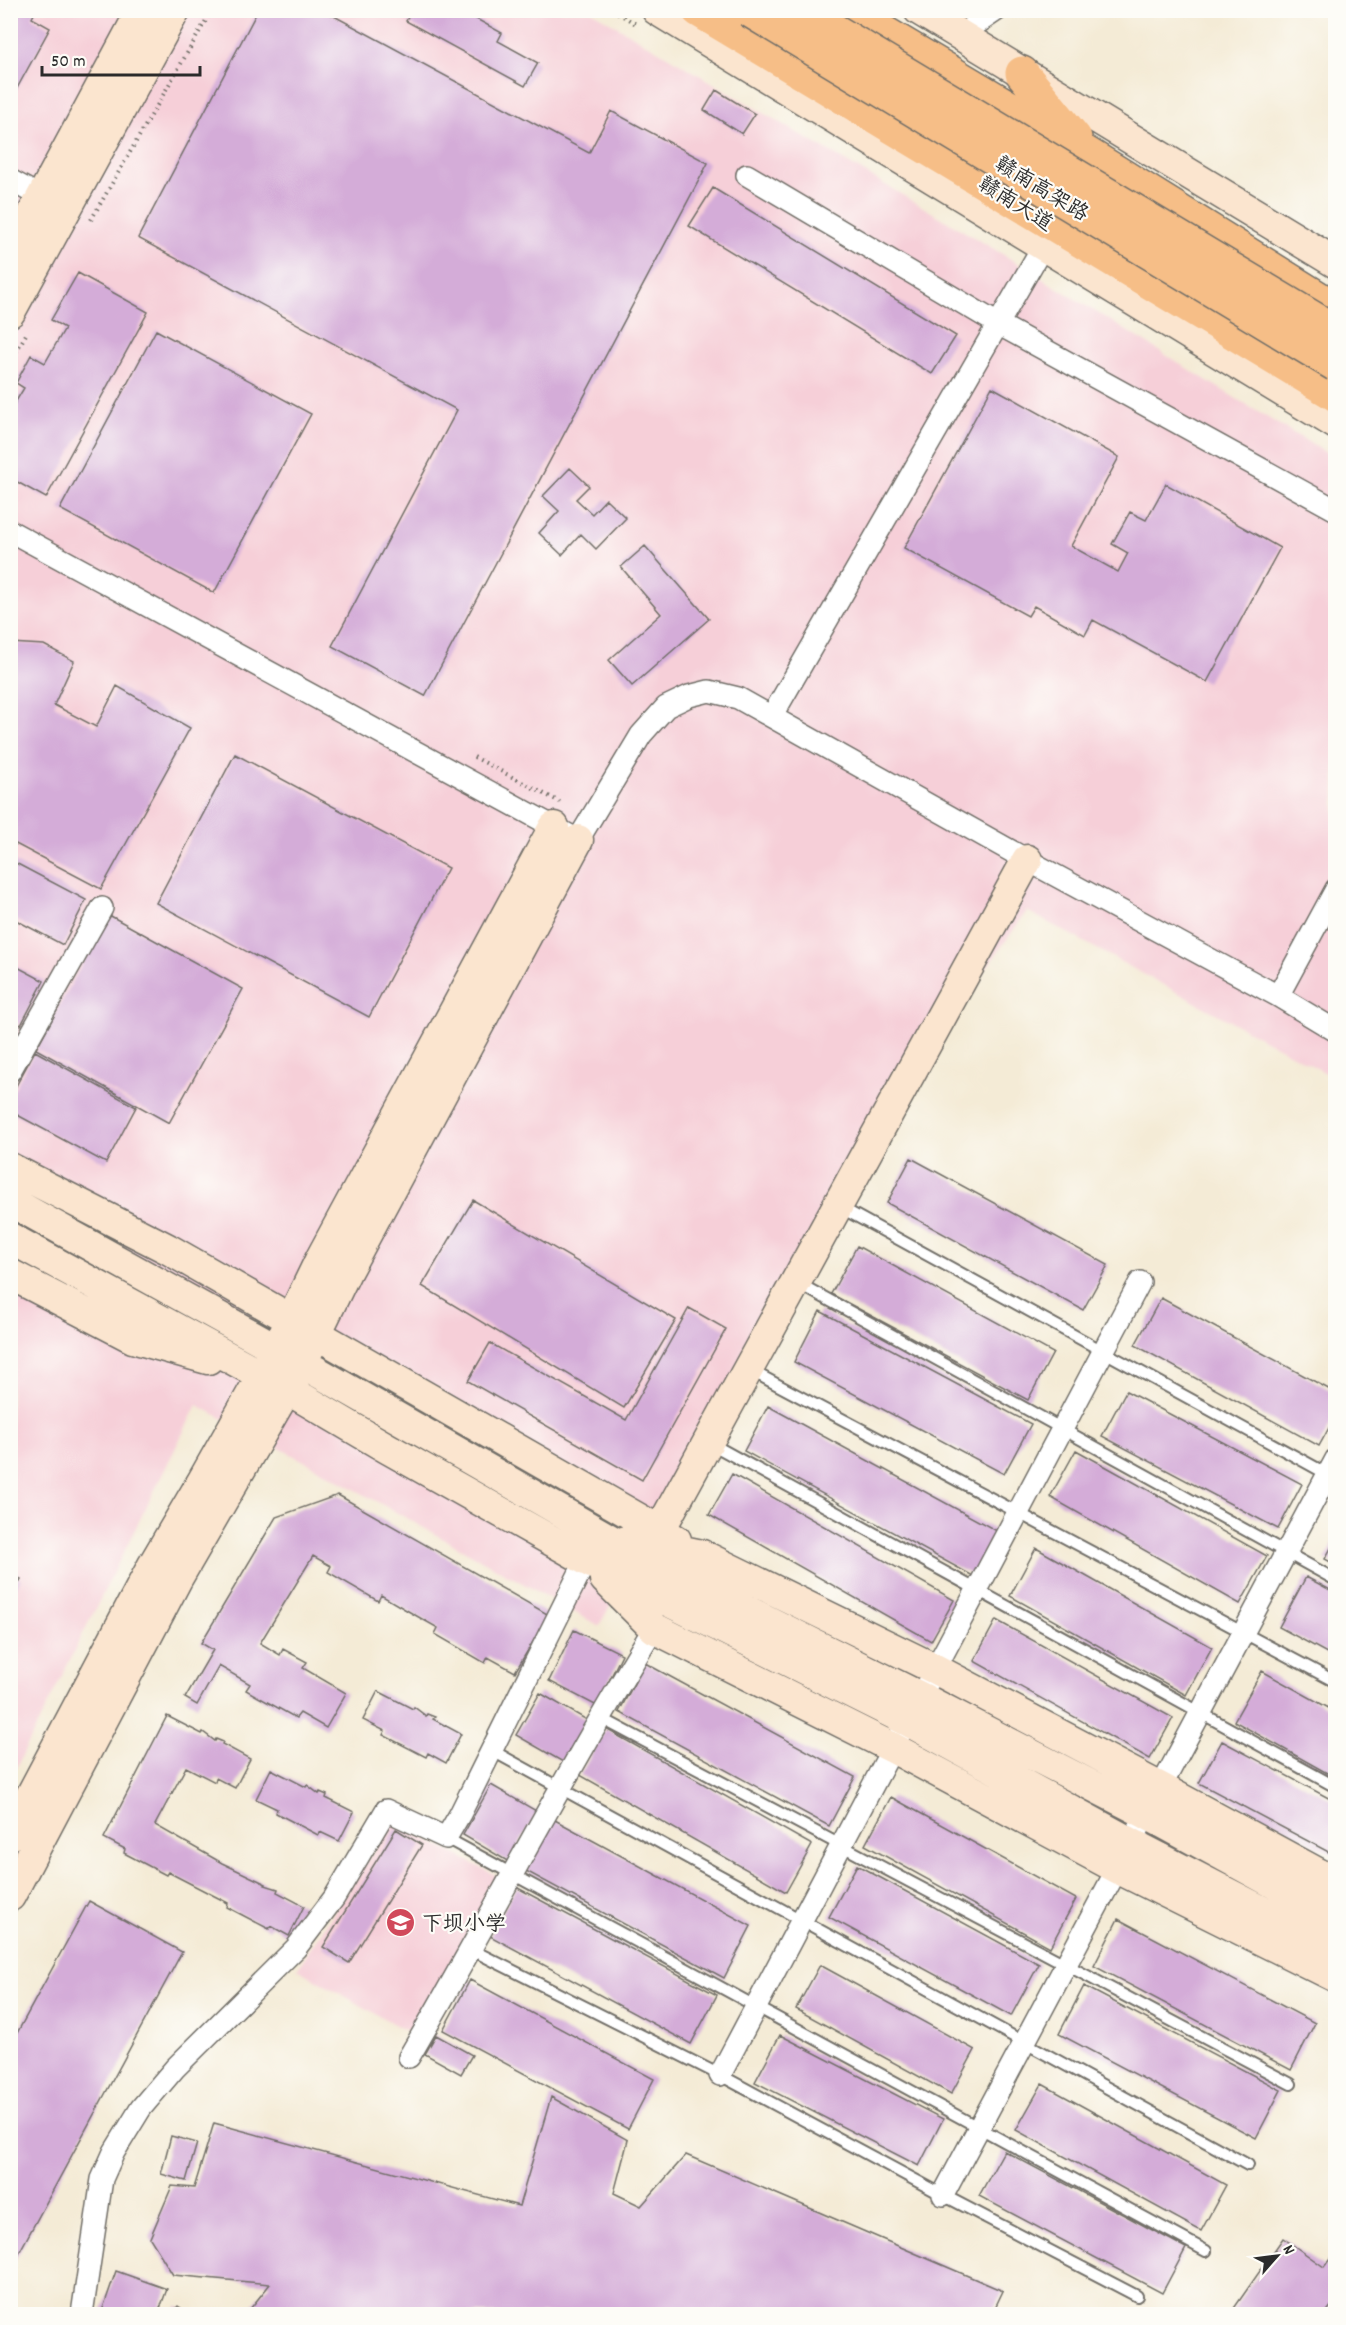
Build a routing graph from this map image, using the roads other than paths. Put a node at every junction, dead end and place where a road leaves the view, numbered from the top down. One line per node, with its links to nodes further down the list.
1 (142, 10): 16 (street)
2 (175, 10): 16 (street)
3 (657, 10): 15 (street)
4 (698, 10): 17 (main road, 赣南大道)
5 (749, 10): 24 (main road, 赣南高架路, bridge)
6 (800, 10): 23 (main road, 赣南高架路, bridge)
7 (846, 10): 12 (main road)
8 (920, 10): 10 (street)
9 (997, 10): 10 (street)
10 (960, 34): 11 (street)
11 (1022, 73): 12 (main road); 19 (street)
12 (1089, 156): 20 (main road)
13 (747, 175): 22 (street)
14 (10, 180): 16 (street)
15 (964, 198): 17 (main road)
16 (65, 212): 18 (street); 21 (street)
17 (1050, 237): 22 (street); 25 (main road, 赣南大道); 26 (street)
18 (10, 255)
19 (1335, 263)
20 (1335, 309)
21 (19, 321)
22 (998, 324): 27 (street); 29 (street)
23 (1335, 332)
24 (1335, 365)
25 (1335, 395)
26 (1335, 424)
27 (1335, 510)
28 (10, 531): 30 (street)
29 (772, 716): 30 (street); 31 (street)
30 (566, 833): 44 (street)
31 (1027, 860): 34 (street); 39 (street)
32 (1335, 890): 34 (street)
33 (102, 908): 36 (street)
34 (1278, 996): 35 (street)
35 (1335, 1031)
36 (10, 1071)
37 (10, 1168): 44 (street)
38 (10, 1201): 46 (street)
39 (838, 1206): 42 (street); 45 (lane)
40 (10, 1238): 48 (street)
41 (10, 1274): 48 (street)
42 (796, 1282): 47 (street); 49 (lane)
43 (1140, 1282): 45 (street)
44 (304, 1327): 46 (street); 53 (street)
45 (1103, 1351): 49 (street); 51 (lane)
46 (290, 1356): 48 (street); 53 (street)
47 (748, 1369): 50 (street); 52 (lane)
48 (275, 1382): 55 (street); 71 (street); 77 (street)
49 (1062, 1429): 52 (street); 54 (lane)
50 (708, 1442): 53 (street); 57 (lane)
51 (1333, 1471): 54 (street)
52 (1018, 1513): 57 (street); 59 (lane)
53 (652, 1545): 60 (street); 62 (street)
54 (1286, 1553): 56 (lane); 59 (street)
55 (586, 1560): 58 (street); 62 (street); 66 (street)
56 (1335, 1580)
57 (977, 1590): 60 (street); 63 (lane)
58 (654, 1628): 64 (street); 65 (street)
59 (1243, 1632): 61 (lane); 63 (street)
60 (935, 1669): 62 (street); 69 (street)
61 (1335, 1682)
62 (914, 1709): 65 (street); 70 (street); 74 (street)
63 (1200, 1713): 67 (lane); 69 (street)
64 (599, 1717): 68 (street); 73 (lane)
65 (893, 1748): 73 (street); 74 (street)
66 (491, 1750): 68 (lane); 72 (street)
67 (1335, 1787)
68 (561, 1788): 75 (street); 79 (lane)
69 (1161, 1788): 70 (street); 76 (street)
70 (1147, 1814): 74 (street); 78 (street)
71 (10, 1835)
72 (446, 1838): 75 (lane); 93 (street)
73 (841, 1845): 79 (street); 81 (lane)
74 (1124, 1856): 81 (street); 82 (street)
75 (514, 1874): 80 (street); 83 (lane)
76 (1335, 1883)
77 (10, 1896)
78 (1335, 1917)
79 (802, 1920): 83 (street); 84 (lane)
80 (472, 1950): 85 (street); 86 (lane)
81 (1066, 1964): 84 (street); 87 (lane)
82 (1335, 1965)
83 (756, 2006): 86 (street); 88 (lane)
84 (1025, 2042): 88 (street); 89 (lane)
85 (409, 2057)
86 (720, 2075): 90 (lane)
87 (1292, 2084)
88 (980, 2127): 90 (street); 91 (lane)
89 (1248, 2165)
90 (944, 2195): 92 (lane)
91 (1206, 2251)
92 (1137, 2296)
93 (82, 2314)

